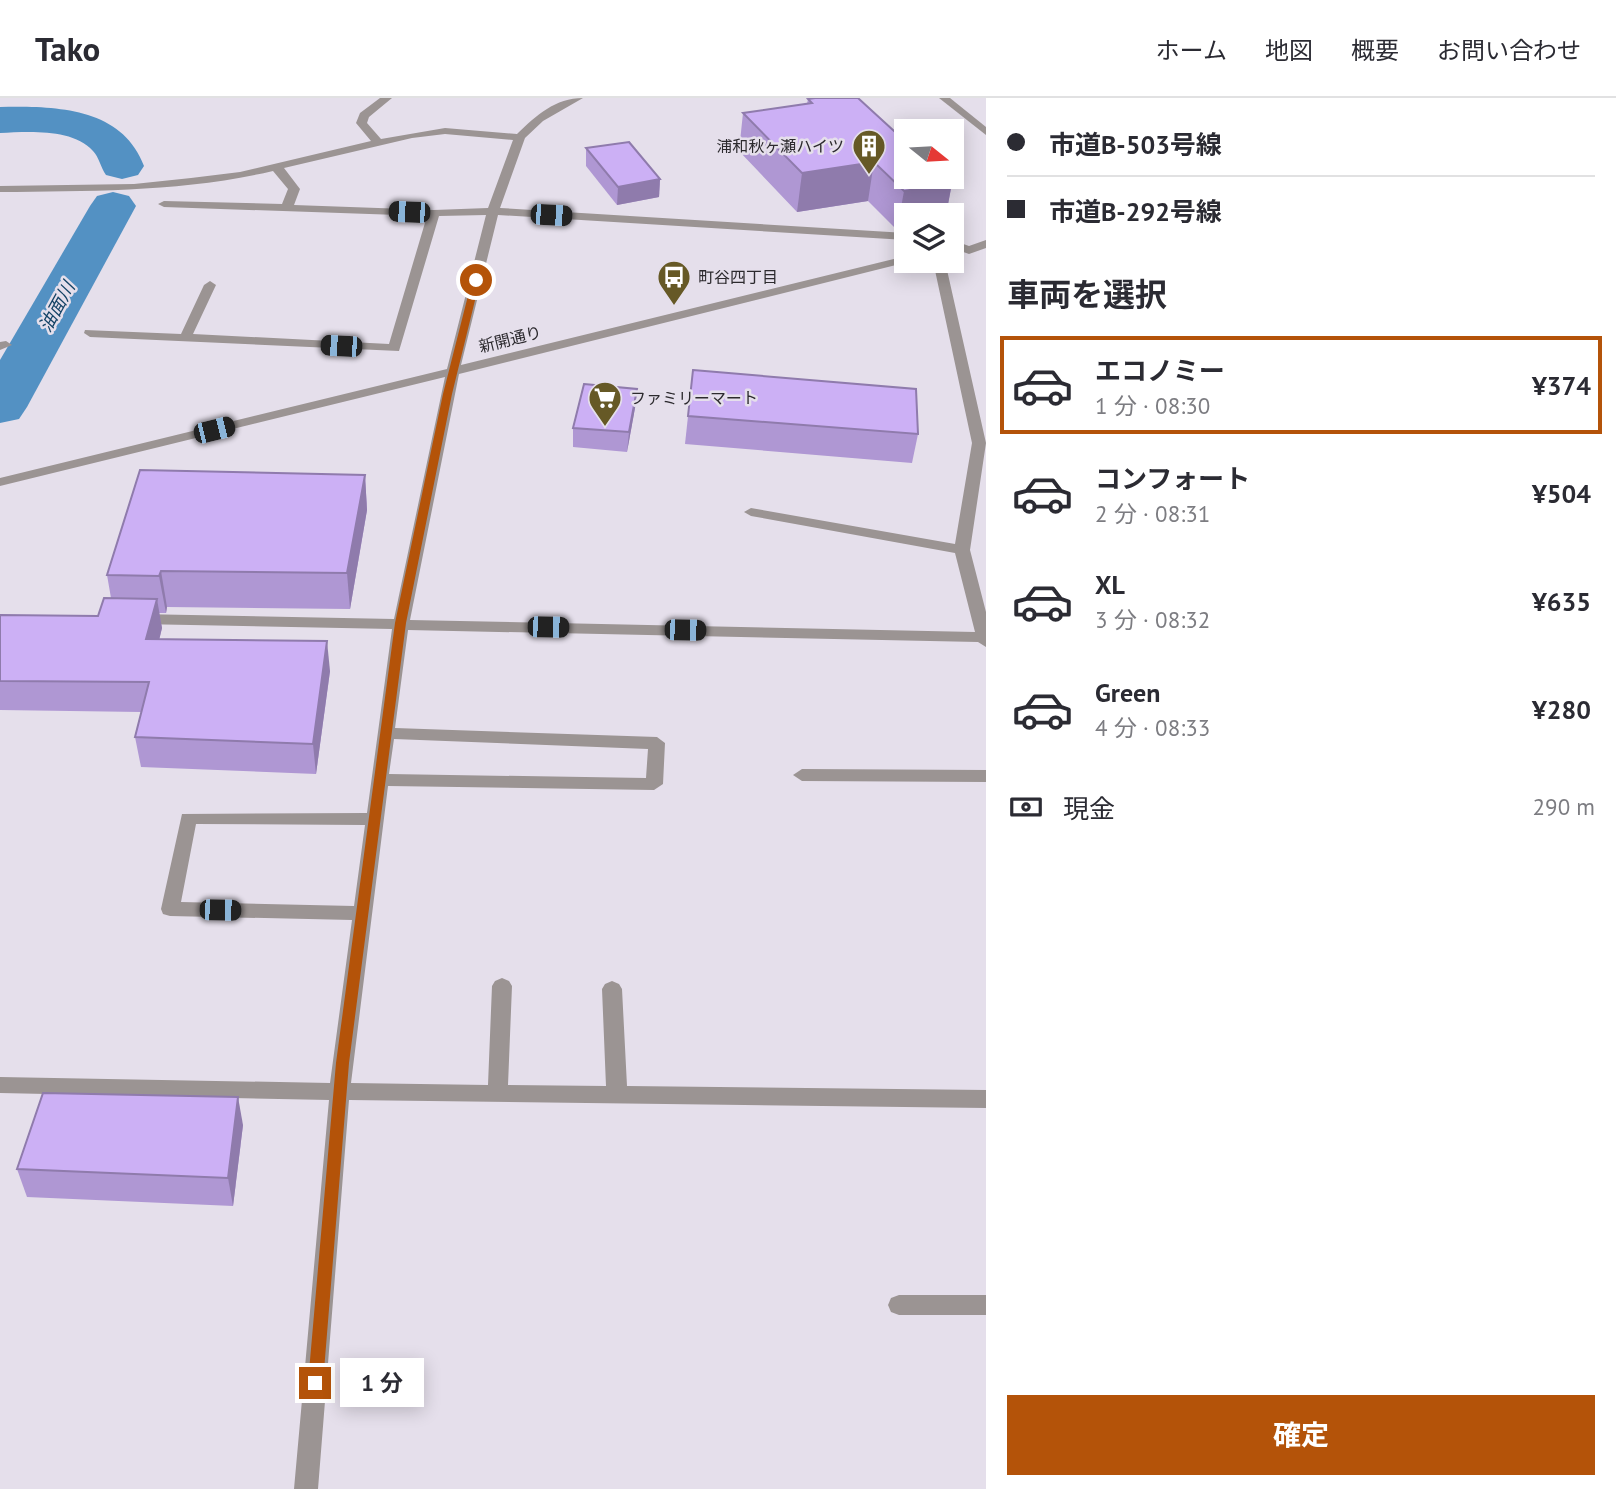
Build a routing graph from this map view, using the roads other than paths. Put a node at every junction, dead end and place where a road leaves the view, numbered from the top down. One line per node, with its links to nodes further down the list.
1 (364, 98): 5 (street)
2 (387, 98): 5 (street)
3 (578, 98): 7 (street)
4 (944, 98): 6 (street)
5 (364, 115): 8 (street)
6 (986, 132)
7 (520, 137): 8 (street); 13 (street)
8 (379, 143): 9 (street)
9 (276, 167): 10 (street); 12 (street)
10 (0, 189)
11 (164, 204): 12 (street)
12 (287, 207): 14 (street)
13 (494, 211): 14 (street); 15 (street); 26 (street)
14 (434, 213): 25 (street)
15 (894, 235)
16 (986, 244): 19 (street)
17 (964, 248): 19 (street)
18 (964, 250): 19 (street)
19 (970, 250): 20 (street)
20 (986, 251)
21 (894, 263): 26 (street, 新開通り)
22 (942, 273): 27 (street)
23 (210, 285): 25 (street)
24 (90, 333): 25 (street)
25 (185, 338)
26 (453, 372): 28 (street, 新開通り); 32 (street)
27 (982, 443): 30 (street)
28 (0, 482)
29 (751, 512): 30 (street)
30 (962, 550): 33 (street)
31 (125, 619): 32 (street)
32 (401, 623): 33 (street); 34 (street)
33 (985, 639)
34 (386, 733): 37 (street); 37 (street)
35 (802, 775): 36 (street)
36 (986, 776)
37 (380, 780): 38 (street)
38 (373, 819): 39 (street); 39 (street)
39 (361, 913): 44 (street)
40 (502, 986): 43 (street)
41 (612, 989): 45 (street)
42 (0, 1085): 44 (street)
43 (498, 1091): 44 (street); 45 (street)
44 (339, 1093): 49 (street)
45 (617, 1093): 46 (street)
46 (986, 1099)
47 (900, 1305): 48 (street)
48 (986, 1305)
49 (306, 1489)

